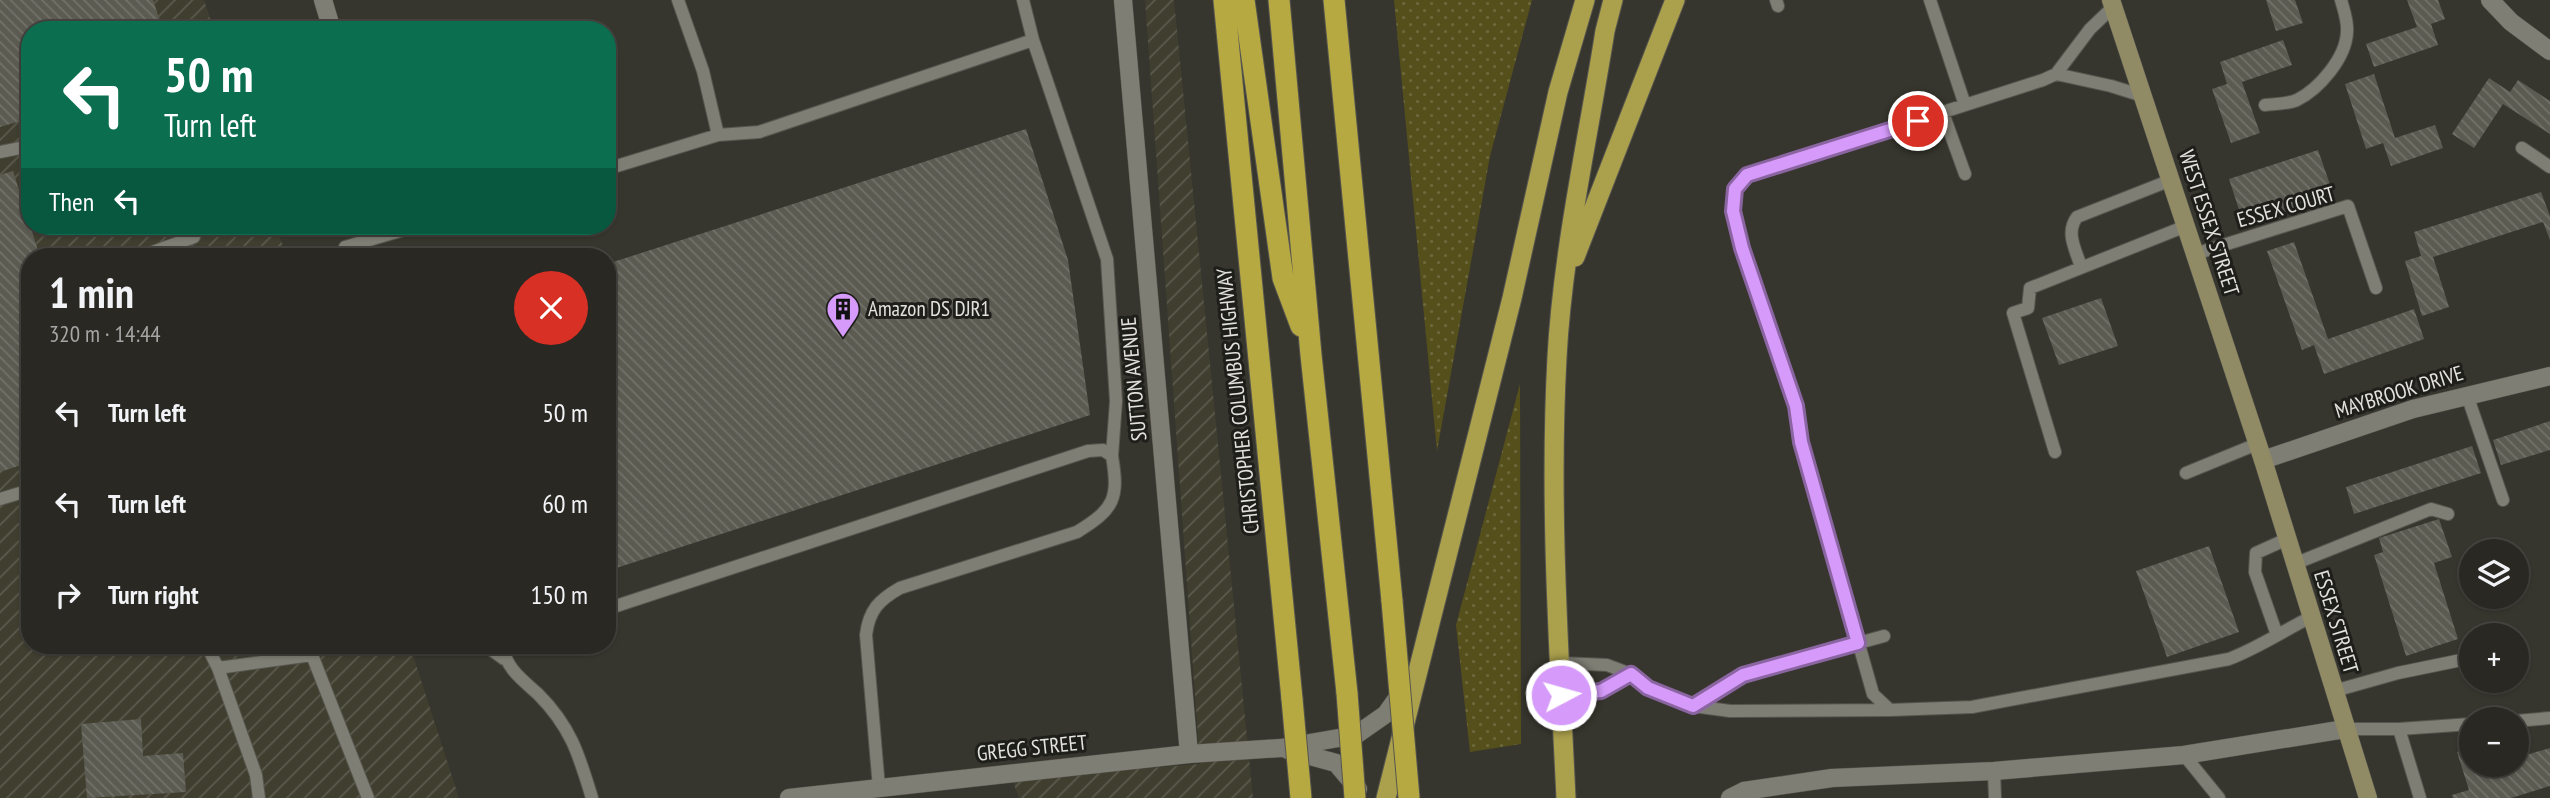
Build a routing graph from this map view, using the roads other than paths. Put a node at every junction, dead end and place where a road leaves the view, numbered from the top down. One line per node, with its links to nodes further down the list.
1 (323, 0): 16 (street)
2 (678, 0): 24 (lane)
3 (1023, 0): 17 (lane)
4 (1123, 0): 76 (street, SUTTON AVENUE)
5 (1224, 0): 84 (highway, CHRISTOPHER COLUMBUS HIGHWAY, bridge)
6 (1244, 0): 41 (highway)
7 (1279, 0): 41 (highway)
8 (1334, 0): 88 (highway, bridge)
9 (1585, 0): 63 (highway)
10 (1613, 0): 39 (highway)
11 (1675, 0): 39 (highway)
12 (1930, 0): 21 (lane)
13 (2341, 0): 22 (lane)
14 (2490, 0): 18 (street)
15 (2112, 3): 19 (lane); 20 (main road, WEST ESSEX STREET)
16 (329, 21)
17 (1032, 40): 24 (lane); 46 (lane)
18 (2550, 51)
19 (2056, 74): 20 (lane); 21 (lane)
20 (2143, 96): 31 (main road, WEST ESSEX STREET)
21 (1965, 105): 23 (lane)
22 (2264, 105)
23 (1943, 113): 30 (lane); 58 (lane)
24 (718, 135): 28 (lane)
25 (21, 148): 27 (lane)
26 (2522, 148): 29 (lane)
27 (0, 152)
28 (616, 166)
29 (2550, 167)
30 (1965, 174)
31 (2171, 180): 32 (main road, WEST ESSEX STREET); 38 (lane)
32 (2186, 226): 37 (main road, WEST ESSEX STREET); 38 (lane)
33 (387, 235): 36 (lane)
34 (194, 237): 35 (lane)
35 (164, 248)
36 (345, 248)
37 (2195, 254): 40 (lane, ESSEX COURT); 45 (main road, WEST ESSEX STREET)
38 (2081, 267): 44 (lane)
39 (1564, 284): 62 (highway)
40 (2376, 288)
41 (1311, 355): 85 (highway, bridge)
42 (2550, 376): 43 (street, MAYBROOK DRIVE)
43 (2467, 395): 45 (street, MAYBROOK DRIVE); 50 (lane)
44 (2055, 452)
45 (2260, 452): 47 (lane); 52 (main road, ESSEX STREET)
46 (1112, 456): 54 (lane); 79 (lane)
47 (2186, 473)
48 (21, 493): 49 (lane)
49 (0, 499)
50 (2503, 500)
51 (2448, 514): 53 (lane)
52 (2287, 539): 53 (main road, ESSEX STREET); 56 (lane)
53 (2294, 564): 55 (main road, ESSEX STREET)
54 (616, 606)
55 (2311, 617): 56 (lane); 66 (main road, ESSEX STREET)
56 (2277, 635): 69 (lane)
57 (1884, 636): 58 (lane)
58 (1858, 643): 68 (lane); 69 (lane)
59 (211, 654): 64 (lane)
60 (507, 654): 82 (lane)
61 (2459, 660): 66 (lane)
62 (1561, 663): 65 (lane); 67 (highway)
63 (1419, 666): 75 (street, GREGG STREET); 87 (highway)
64 (218, 668): 80 (lane); 81 (lane)
65 (1631, 674): 67 (lane); 68 (lane)
66 (2334, 691): 73 (main road, ESSEX STREET)
67 (1561, 695): 89 (highway)
68 (1693, 706): 69 (lane)
69 (1890, 710)
70 (2550, 718): 71 (lane)
71 (2529, 720)
72 (2459, 725): 74 (lane)
73 (2345, 729): 74 (lane); 77 (street); 93 (main road, ESSEX STREET)
74 (2399, 729): 94 (lane)
75 (1281, 748): 76 (street, GREGG STREET); 86 (street, GREGG STREET)
76 (1189, 754): 79 (street, GREGG STREET)
77 (2184, 755): 78 (street); 92 (lane)
78 (1994, 771): 90 (street); 91 (lane)
79 (879, 788): 83 (street, GREGG STREET)
80 (259, 798)
81 (368, 798)
82 (592, 798)
83 (789, 798)
84 (1301, 798)
85 (1356, 798)
86 (1364, 798)
87 (1386, 798)
88 (1409, 798)
89 (1566, 798)
90 (1730, 798)
91 (1995, 798)
92 (2219, 798)
93 (2368, 798)
94 (2420, 798)

